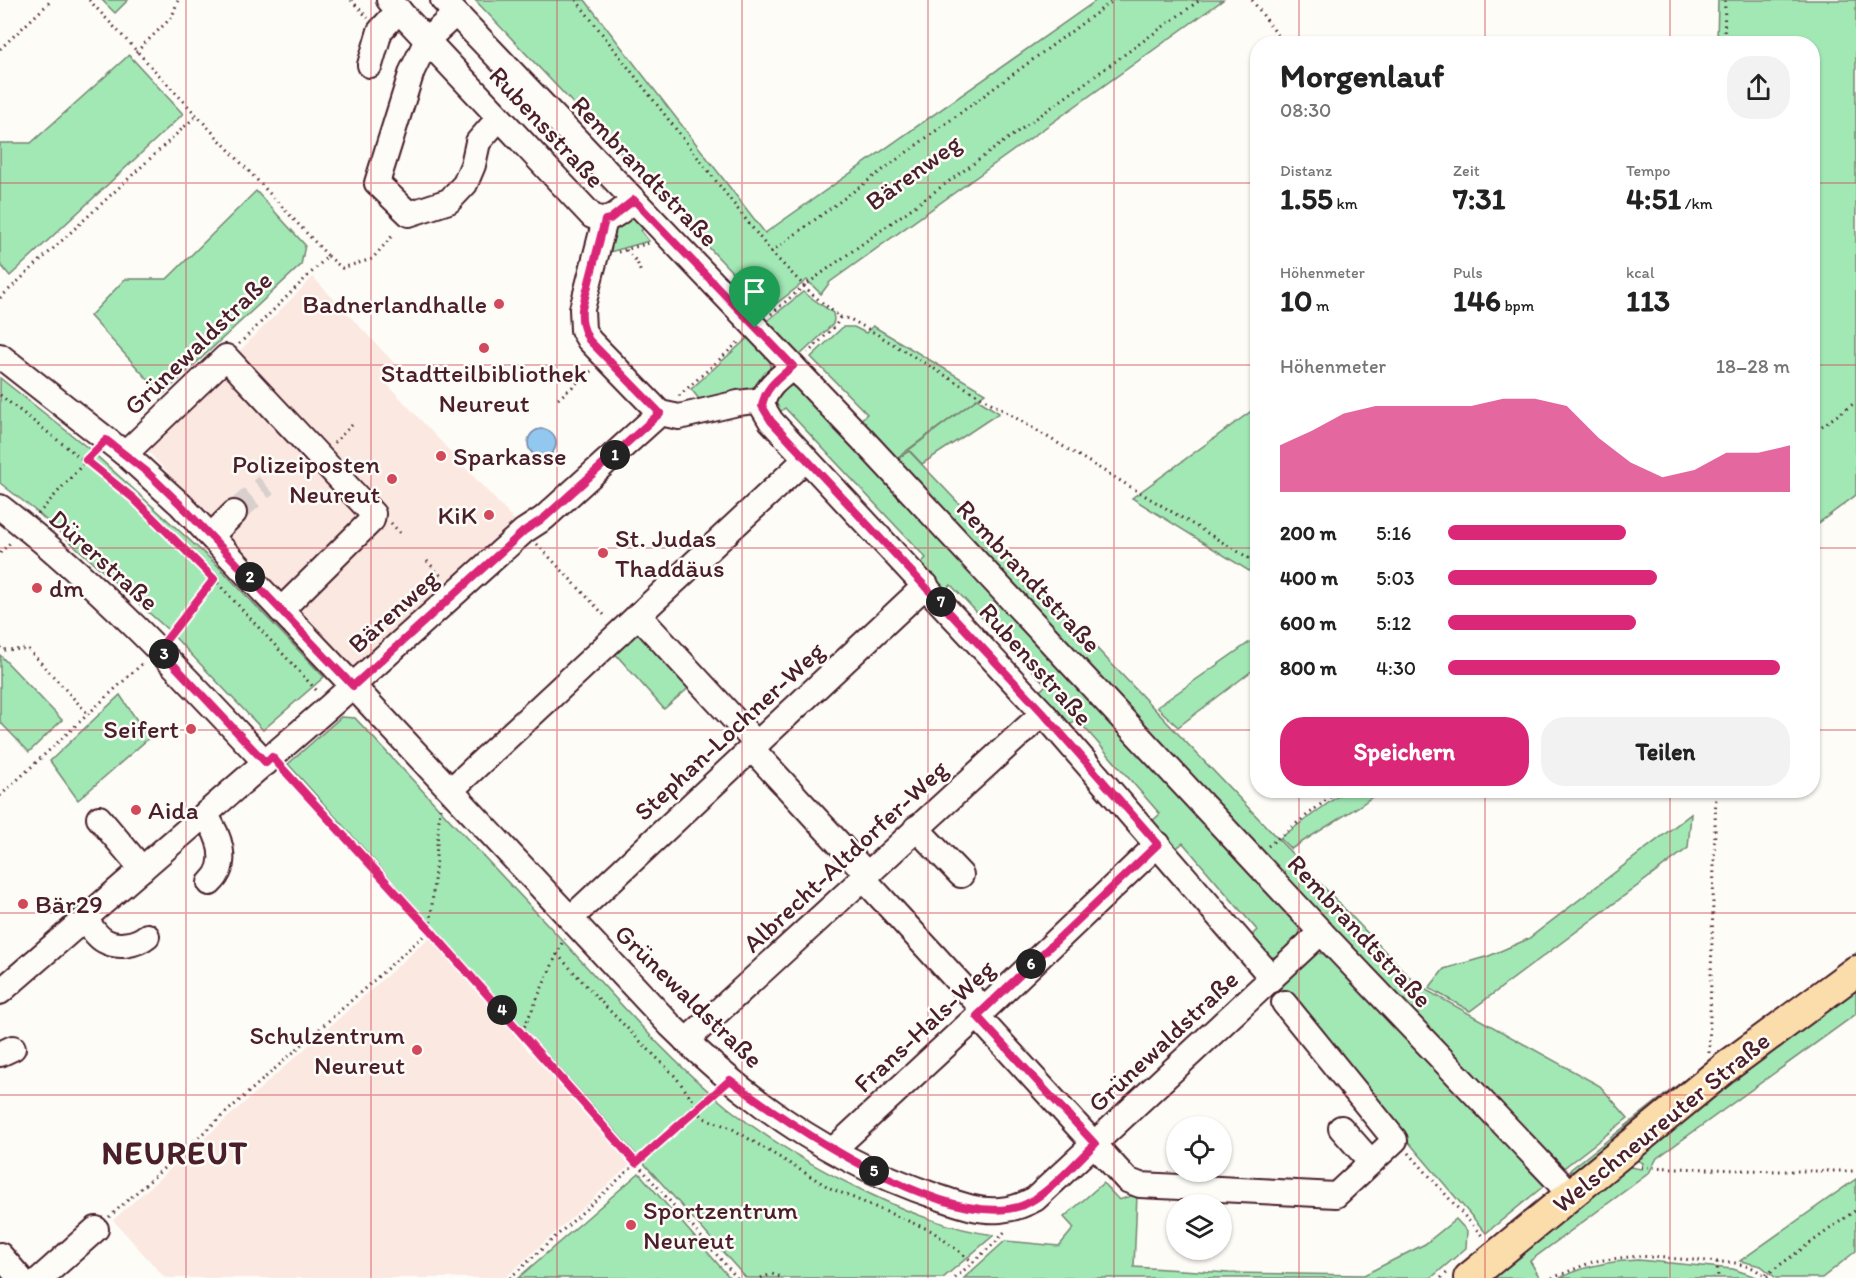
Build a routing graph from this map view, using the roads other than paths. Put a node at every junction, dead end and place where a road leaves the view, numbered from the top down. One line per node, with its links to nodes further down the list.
1 (394, 5): 3 (street, Rubensstraße); 4 (street)
2 (449, 7): 3 (street); 6 (street, Rembrandtstraße)
3 (427, 40): 5 (street, Rubensstraße); 5 (street)
4 (370, 65)
5 (499, 118): 7 (street, Rubensstraße)
6 (634, 200): 7 (street, Rubensstraße); 9 (street, Rembrandtstraße)
7 (605, 220): 11 (street)
8 (0, 356): 12 (street, Grünewaldstraße)
9 (798, 362): 10 (street); 35 (street, Rembrandtstraße)
10 (763, 400): 11 (street); 13 (street, Rubensstraße)
11 (660, 413): 20 (street, Bärenweg)
12 (116, 447): 16 (street, Grünewaldstraße); 18 (street, Grünewaldstraße)
13 (806, 459): 17 (street, Rubensstraße); 19 (street)
14 (0, 507): 23 (street, Dürerstraße)
15 (234, 513): 16 (street)
16 (211, 536): 18 (street, Grünewaldstraße)
17 (926, 585): 21 (street, Rubensstraße); 22 (street, Stephan-Lochner-Weg)
18 (281, 610): 20 (street, Grünewaldstraße)
19 (639, 615): 22 (street); 24 (street)
20 (353, 686): 23 (street, Bärenweg); 24 (street, Grünewaldstraße)
21 (1043, 713): 27 (street, Albrecht-Altdorfer-Weg); 28 (street, Rubensstraße)
22 (754, 746): 31 (street); 34 (street, Stephan-Lochner-Weg)
23 (269, 760): 25 (street, Bärenweg)
24 (452, 791): 34 (street, Grünewaldstraße)
25 (206, 814): 29 (street, Bärenweg); 32 (street)
26 (99, 818): 29 (street)
27 (916, 828): 30 (street); 31 (street, Albrecht-Altdorfer-Weg)
28 (1158, 844): 38 (street, Rubensstraße); 41 (street, Frans-Hals-Weg)
29 (142, 869): 33 (street, Bärenweg)
30 (961, 875)
31 (865, 876): 41 (street); 42 (street, Albrecht-Altdorfer-Weg)
32 (210, 883)
33 (85, 919): 36 (street); 39 (street, Bärenweg)
34 (575, 923): 42 (street, Grünewaldstraße)
35 (1321, 932): 38 (street, Grünewaldstraße); 47 (street, Rembrandtstraße)
36 (147, 936)
37 (1856, 971): 47 (main road, Welschneureuter Straße)
38 (1272, 978): 44 (street, Grünewaldstraße)
39 (2, 986)
40 (1284, 1003): 46 (street)
41 (980, 1013): 44 (street); 45 (street, Frans-Hals-Weg)
42 (686, 1041): 45 (street, Grünewaldstraße)
43 (1341, 1128): 46 (street)
44 (1095, 1144): 45 (street, Grünewaldstraße); 46 (street)
45 (833, 1150)
46 (1371, 1162)
47 (1569, 1195): 52 (main road, Welschneureuter Straße)
48 (96, 1229): 51 (street)
49 (0, 1255): 50 (street)
50 (20, 1278)
51 (41, 1278)
52 (1469, 1278)

